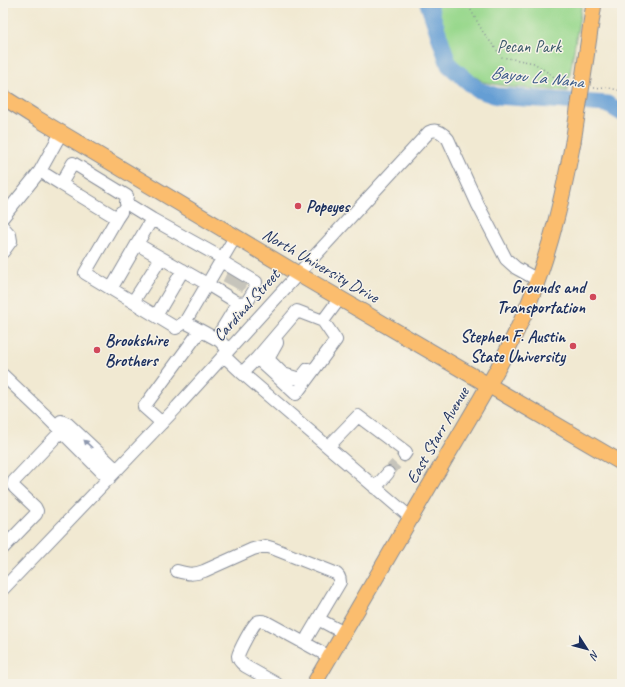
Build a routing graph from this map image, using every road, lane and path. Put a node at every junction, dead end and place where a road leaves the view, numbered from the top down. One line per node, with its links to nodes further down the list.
1 (467, 3): 3 (path)
2 (594, 3): 22 (main road, East Starr Avenue, bridge)
3 (563, 83)
4 (605, 87): 5 (path)
5 (622, 91)
6 (3, 97): 7 (main road, North University Drive)
7 (61, 133): 8 (street); 15 (main road, North University Drive)
8 (40, 171): 9 (street); 11 (street)
9 (61, 184): 10 (street); 12 (street)
10 (126, 203): 12 (street); 13 (street)
11 (3, 217)
12 (117, 218): 25 (street)
13 (152, 219): 16 (street); 19 (street)
14 (3, 227): 17 (street)
15 (235, 237): 19 (street); 21 (main road, North University Drive)
16 (137, 244): 18 (street); 25 (street)
17 (3, 252)
18 (161, 258): 20 (street); 27 (street)
19 (222, 260): 23 (street); 24 (street)
20 (183, 270): 23 (street); 28 (street)
21 (298, 274): 22 (street, Cardinal Street); 26 (main road, North University Drive); 35 (street, Cardinal Street)
22 (538, 280): 39 (main road, East Starr Avenue)
23 (207, 284): 24 (street); 29 (street)
24 (235, 285): 33 (street)
25 (111, 289): 27 (street)
26 (340, 298): 30 (street); 39 (main road, North University Drive)
27 (133, 302): 28 (street)
28 (156, 316): 29 (street)
29 (185, 322): 31 (street)
30 (323, 322): 32 (street); 34 (street)
31 (200, 331): 33 (street); 42 (street)
32 (275, 337): 34 (street); 36 (street)
33 (216, 339): 35 (street)
34 (330, 348): 40 (street)
35 (226, 353): 37 (street); 42 (street, Cardinal Street)
36 (257, 358): 37 (street); 40 (street)
37 (242, 373): 41 (street)
38 (3, 375): 43 (street)
39 (489, 385): 46 (main road, North University Drive); 50 (main road, East Starr Avenue)
40 (296, 394): 41 (street)
41 (284, 409): 44 (street)
42 (162, 423): 48 (street, Cardinal Street)
43 (64, 428): 48 (street); 51 (street)
44 (328, 447): 45 (street); 49 (street)
45 (404, 455)
46 (622, 463)
47 (388, 474): 49 (street)
48 (113, 475): 53 (street, Cardinal Street)
49 (375, 488): 50 (street)
50 (411, 518): 55 (main road, East Starr Avenue)
51 (3, 548)
52 (177, 571): 54 (street)
53 (3, 589)
54 (318, 619): 55 (street); 56 (street)
55 (344, 633): 57 (main road, East Starr Avenue)
56 (308, 636)
57 (330, 657): 58 (street); 59 (main road, East Starr Avenue)
58 (277, 684)
59 (314, 684)

